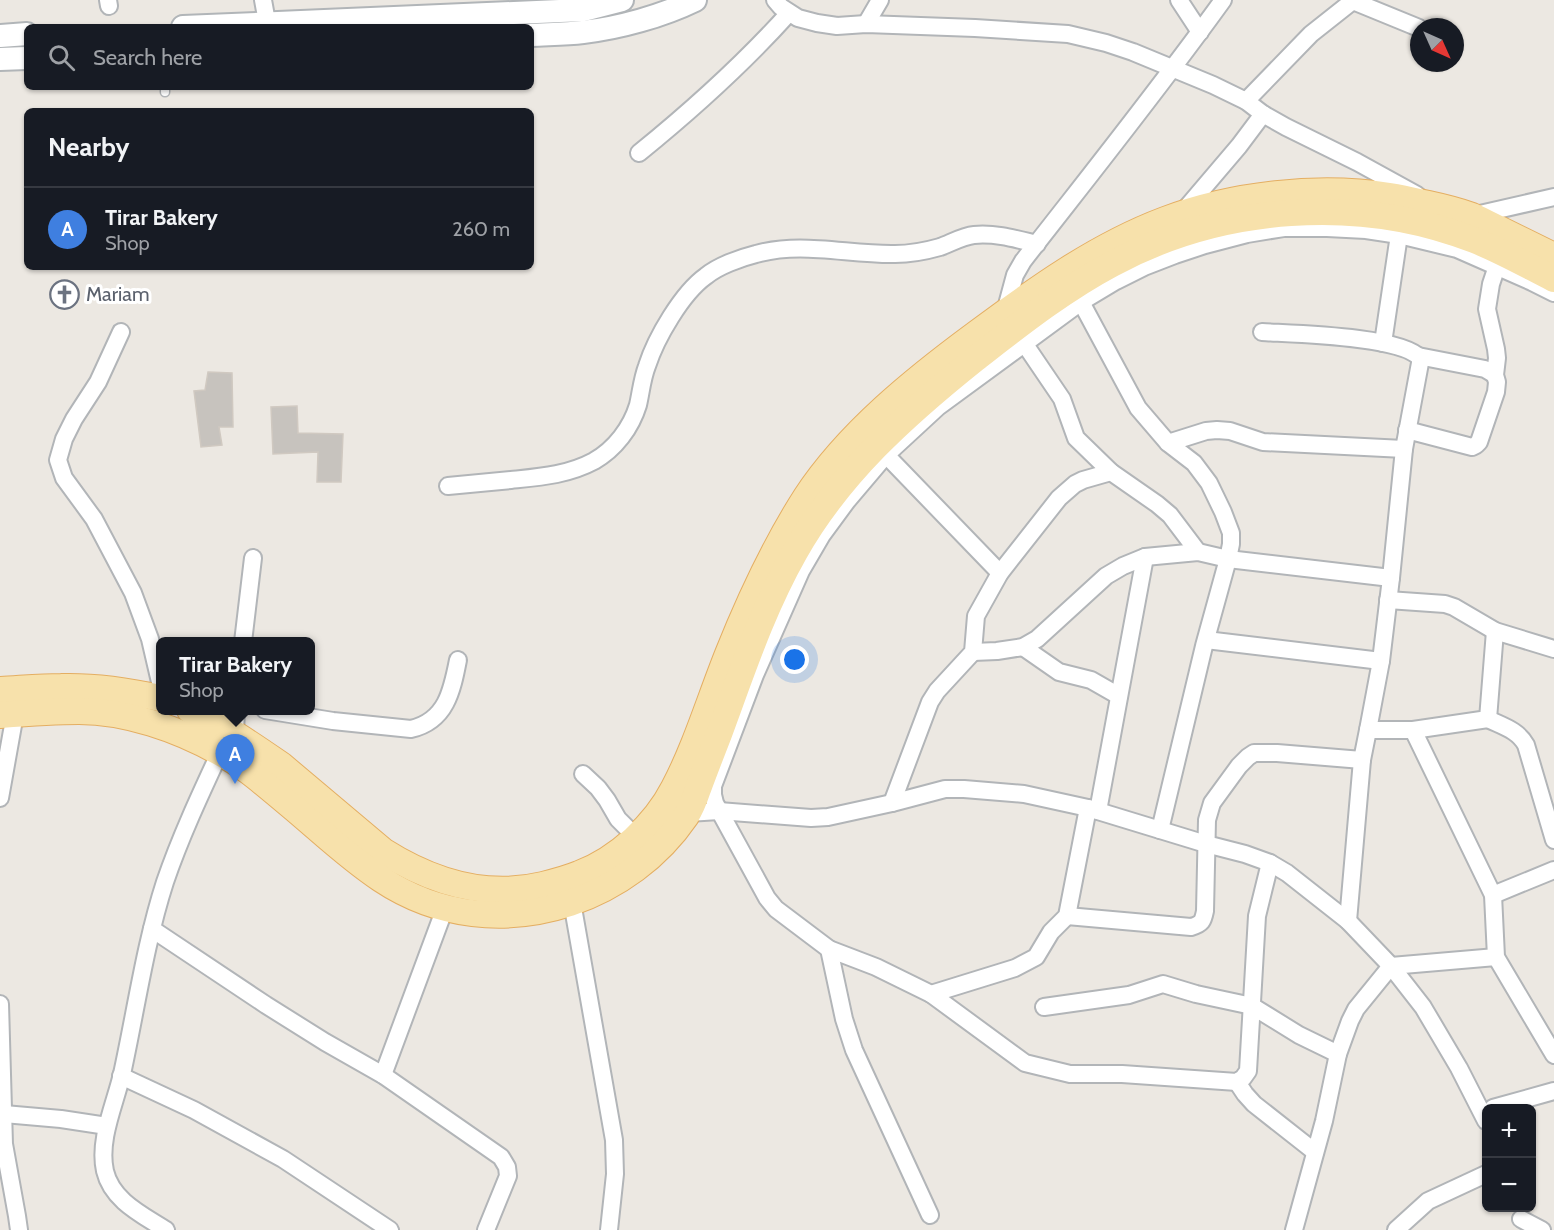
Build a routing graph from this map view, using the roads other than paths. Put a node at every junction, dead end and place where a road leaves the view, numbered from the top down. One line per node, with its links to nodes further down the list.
1 (263, 0): 12 (street)
2 (622, 0): 11 (main road)
3 (695, 0): 11 (main road)
4 (775, 0): 10 (street)
5 (880, 0): 14 (street)
6 (1179, 0): 16 (street)
7 (1223, 0): 16 (street)
8 (1353, 1): 15 (street); 23 (street)
9 (437, 8): 11 (main road); 12 (main road)
10 (789, 13): 14 (street); 25 (street)
11 (583, 21): 18 (main road)
12 (267, 22): 13 (main road)
13 (244, 24)
14 (866, 24): 22 (street)
15 (1410, 24)
16 (1200, 32): 22 (street)
17 (24, 34): 19 (main road)
18 (534, 34)
19 (0, 36)
20 (24, 58): 21 (main road)
21 (0, 59)
22 (1172, 69): 23 (street); 31 (street)
23 (1246, 101): 24 (street)
24 (1263, 114): 27 (street); 28 (street)
25 (639, 153)
26 (1554, 197): 29 (street)
27 (1437, 206): 28 (main road); 29 (main road)
28 (1180, 215): 37 (main road)
29 (1472, 216): 32 (main road)
30 (1399, 235): 33 (street); 36 (street); 40 (street)
31 (1037, 244): 37 (street); 49 (street)
32 (1554, 256)
33 (1497, 266): 35 (street); 43 (street)
34 (1554, 279): 37 (main road)
35 (1554, 293)
36 (1081, 302): 37 (street); 45 (street)
37 (1014, 328): 42 (main road); 47 (street); 48 (street)
38 (121, 332): 66 (street)
39 (1262, 332): 40 (street)
40 (1383, 343): 41 (street)
41 (1418, 356): 43 (street); 44 (street)
42 (948, 368): 82 (main road); 86 (main road)
43 (1495, 375): 44 (street)
44 (1407, 430): 46 (street)
45 (1168, 442): 46 (street); 53 (street)
46 (1404, 449): 55 (street)
47 (886, 455): 54 (street); 78 (street)
48 (1111, 472): 50 (street); 54 (street)
49 (447, 486)
50 (1198, 552): 51 (street); 53 (street)
51 (1145, 557): 60 (street); 67 (street)
52 (253, 558): 58 (street)
53 (1228, 559): 55 (street); 59 (street)
54 (1000, 573): 62 (street)
55 (1391, 578): 56 (street)
56 (1388, 600): 57 (street); 64 (street)
57 (1494, 631): 61 (street); 71 (street)
58 (244, 637)
59 (1206, 640): 64 (street); 84 (street)
60 (1023, 647): 62 (street); 67 (street)
61 (1554, 649)
62 (973, 652): 80 (street)
63 (458, 660): 70 (street)
64 (1381, 661): 74 (street)
65 (0, 690): 66 (main road)
66 (153, 691): 72 (main road)
67 (1119, 696): 81 (street)
68 (7, 715): 72 (main road); 79 (street)
69 (198, 715): 75 (main road)
70 (292, 715)
71 (1488, 719): 73 (street); 85 (street)
72 (135, 720): 75 (main road)
73 (1413, 729): 74 (street); 91 (street)
74 (1368, 730): 76 (street)
75 (230, 732): 86 (main road); 93 (main road); 96 (street)
76 (1362, 760): 87 (street); 95 (street)
77 (583, 774): 86 (street)
78 (712, 786): 82 (street); 83 (street)
79 (0, 798)
80 (892, 803): 81 (street); 83 (street)
81 (1093, 809): 84 (street); 94 (street)
82 (690, 810): 83 (street); 88 (main road)
83 (719, 811): 97 (street)
84 (1160, 830): 87 (street)
85 (1554, 840)
86 (632, 841): 88 (main road)
87 (1206, 844): 89 (street); 94 (street)
88 (644, 863): 92 (main road)
89 (1270, 863): 95 (street); 102 (street)
90 (1554, 870): 91 (street)
91 (1493, 896): 98 (street)
92 (572, 902): 93 (main road); 123 (street)
93 (446, 908): 106 (street)
94 (1067, 916): 100 (street)
95 (1348, 921): 99 (street)
96 (152, 929): 106 (street); 107 (street)
97 (829, 949): 100 (street); 117 (street)
98 (1496, 957): 99 (street); 105 (street)
99 (1391, 966): 104 (street); 111 (street)
100 (931, 994): 108 (street)
101 (0, 1004): 112 (street)
102 (1252, 1006): 103 (street); 104 (street); 108 (street)
103 (1044, 1007)
104 (1338, 1054): 115 (street)
105 (1554, 1055)
106 (383, 1075): 122 (street)
107 (121, 1076): 113 (street); 121 (street)
108 (1237, 1082): 115 (street)
109 (1554, 1091): 110 (street)
110 (1514, 1104)
111 (1482, 1105)
112 (4, 1114): 113 (street); 114 (street)
113 (107, 1126): 120 (street)
114 (2, 1144): 119 (street)
115 (1315, 1152): 124 (street)
116 (1482, 1176): 125 (street)
117 (930, 1215)
118 (1521, 1219): 126 (street)
119 (19, 1230)
120 (166, 1230)
121 (390, 1230)
122 (486, 1230)
123 (609, 1230)
124 (1294, 1230)
125 (1396, 1230)
126 (1542, 1230)

